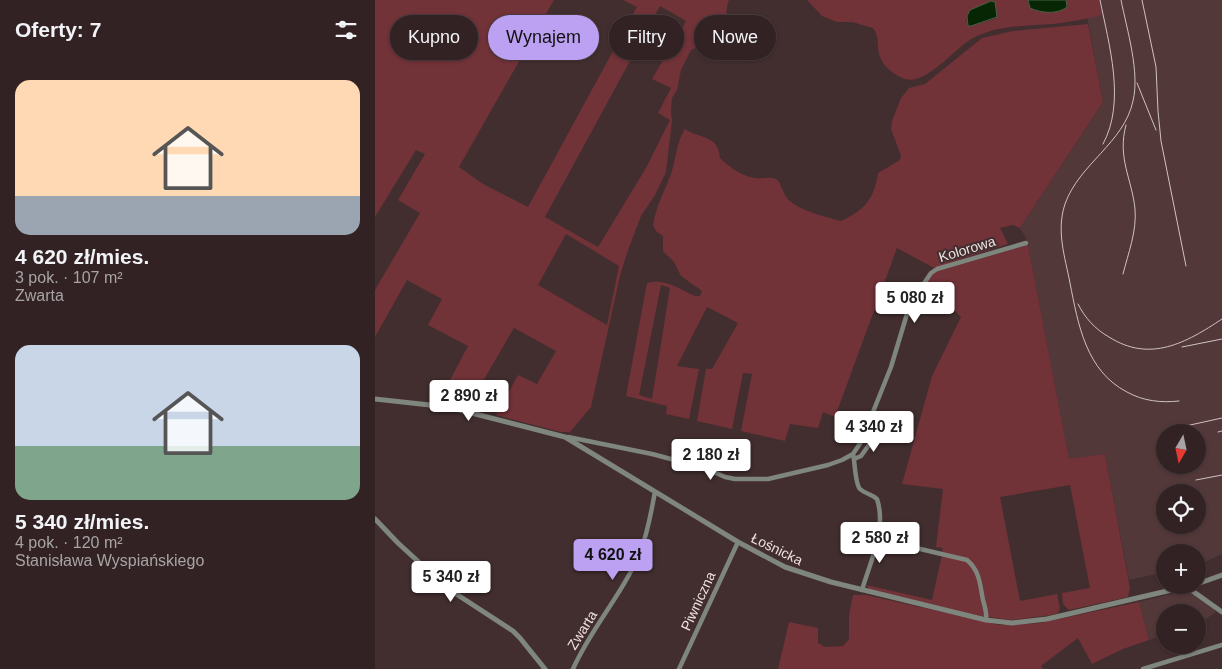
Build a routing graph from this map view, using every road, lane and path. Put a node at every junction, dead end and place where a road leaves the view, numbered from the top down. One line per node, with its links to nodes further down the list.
1 (1026, 243): 5 (street, Kolorowa)
2 (375, 399): 4 (street, Łośnicka)
3 (879, 431): 5 (street)
4 (565, 437): 5 (street); 6 (street, Łośnicka)
5 (854, 457): 8 (street)
6 (655, 492): 9 (street, Łośnicka); 19 (street, Zwarta)
7 (375, 518): 18 (street)
8 (879, 533): 12 (street); 16 (street)
9 (738, 542): 12 (street, Łośnicka); 20 (street, Piwniczna)
10 (1222, 575): 11 (street)
11 (1206, 581)
12 (862, 590): 16 (street, Łośnicka)
13 (1156, 594): 16 (street, Łośnicka)
14 (1197, 594): 15 (street)
15 (1222, 612)
16 (986, 620)
17 (1222, 645): 21 (street)
18 (545, 669)
19 (573, 669)
20 (679, 669)
21 (1143, 669)

